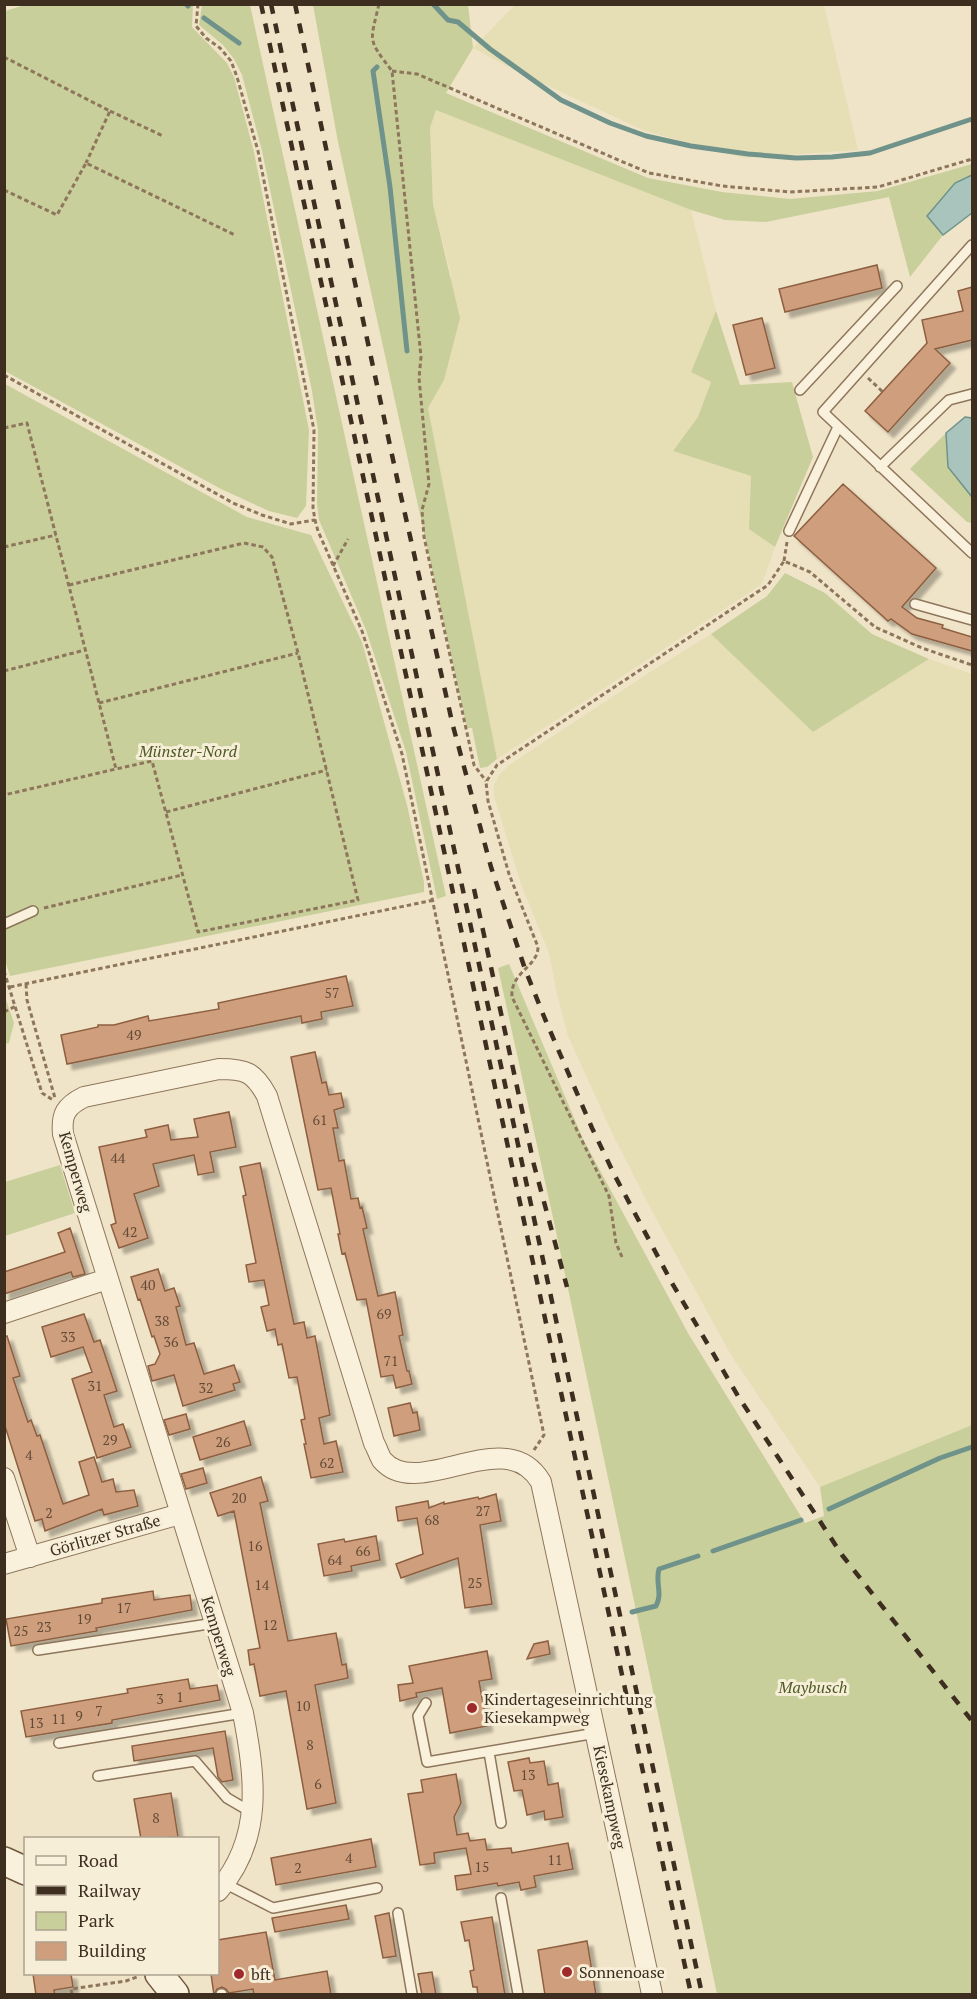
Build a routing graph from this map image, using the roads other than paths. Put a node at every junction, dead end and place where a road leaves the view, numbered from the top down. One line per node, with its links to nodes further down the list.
1 (972, 245): 5 (lane)
2 (897, 286): 3 (lane)
3 (800, 390)
4 (972, 394): 6 (lane)
5 (838, 427): 6 (lane); 7 (lane)
6 (880, 467): 8 (lane)
7 (789, 531)
8 (972, 554)
9 (915, 604): 10 (lane)
10 (972, 620)
11 (33, 910): 12 (lane)
12 (4, 924)
13 (107, 1279): 14 (street); 15 (street, Kemperweg); 17 (street, Kemperweg)
14 (4, 1313)
15 (525, 1464): 24 (street, Kiesekampweg)
16 (4, 1478): 18 (street, Görlitzer Straße)
17 (180, 1514): 18 (street, Görlitzer Straße); 20 (street, Kemperweg)
18 (30, 1557): 19 (street, Görlitzer Straße)
19 (4, 1564)
20 (215, 1623): 21 (lane); 23 (street, Kemperweg)
21 (38, 1650)
22 (426, 1703): 26 (lane)
23 (243, 1713): 25 (lane); 28 (street, Kemperweg)
24 (596, 1733): 26 (lane); 40 (street, Kiesekampweg)
25 (59, 1743)
26 (489, 1752): 29 (lane)
27 (98, 1776): 28 (lane)
28 (253, 1813): 32 (street, Kemperweg)
29 (501, 1823)
30 (4, 1861): 31 (street)
31 (24, 1870)
32 (221, 1887): 33 (lane, Kemperweg)
33 (378, 1888)
34 (501, 1898): 39 (lane)
35 (398, 1912): 38 (lane)
36 (147, 1976): 37 (street)
37 (175, 1995)
38 (412, 1995)
39 (518, 1995)
40 (652, 1995)

